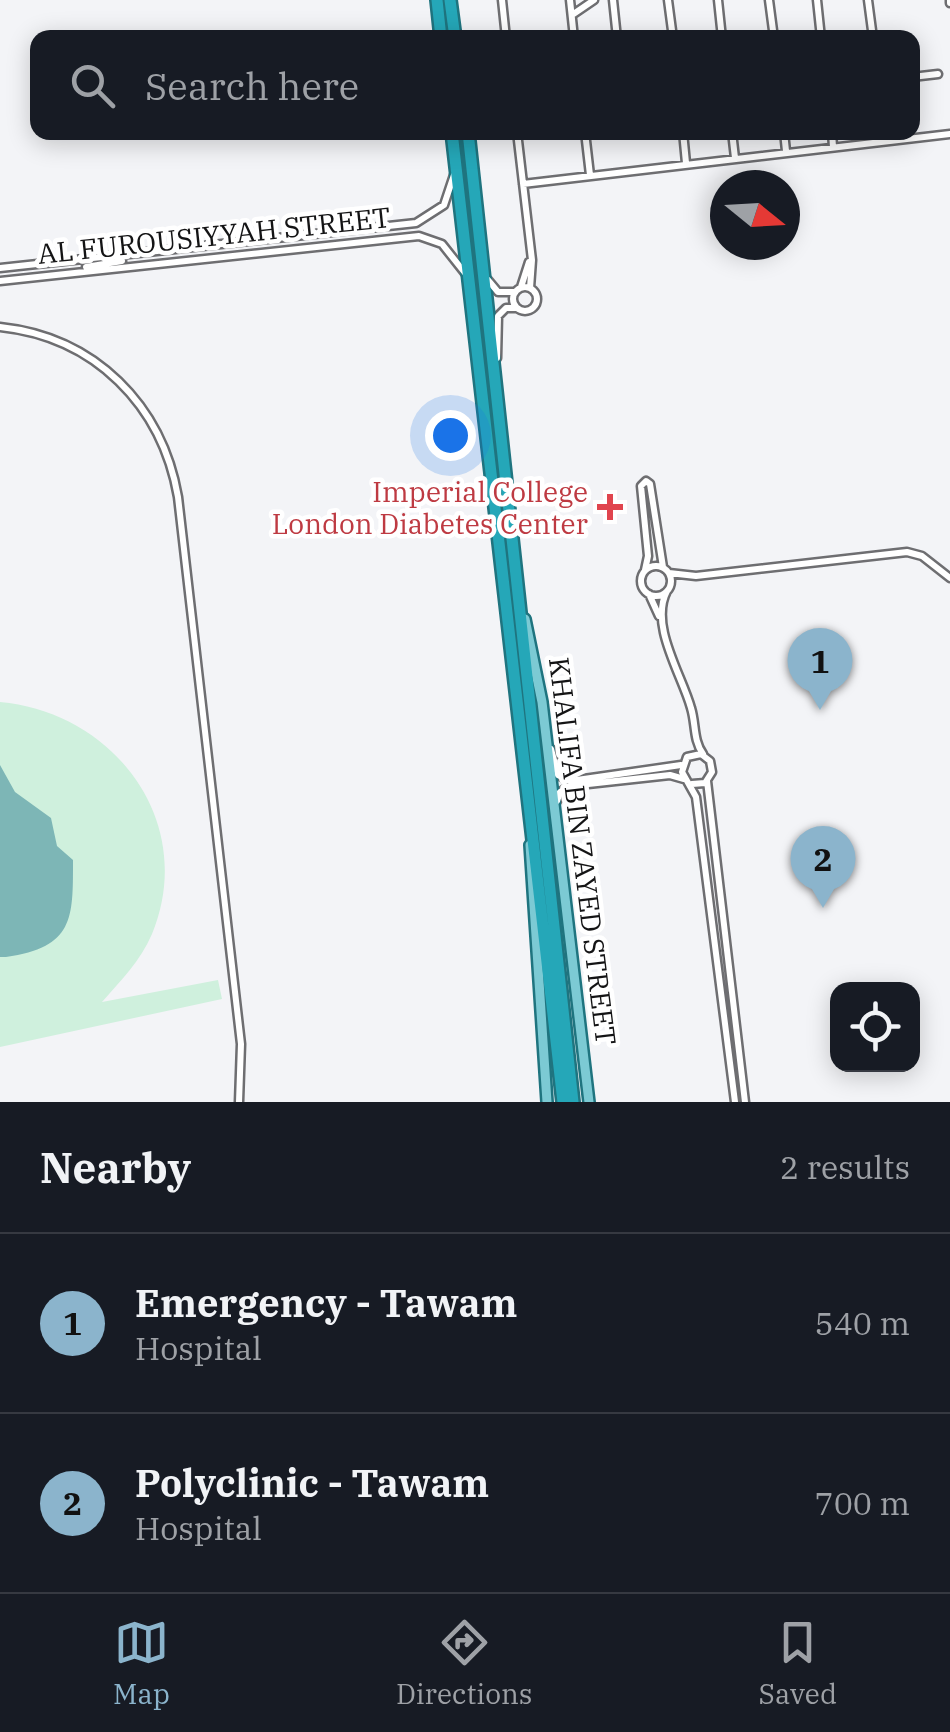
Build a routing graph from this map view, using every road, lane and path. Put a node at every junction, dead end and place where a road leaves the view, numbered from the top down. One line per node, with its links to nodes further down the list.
1 (437, 0): 13 (highway)
2 (450, 0): 14 (highway)
3 (502, 0): 15 (street)
4 (570, 0): 12 (street)
5 (594, 0): 12 (street)
6 (613, 0): 17 (street)
7 (668, 0): 18 (street)
8 (718, 0): 19 (street)
9 (770, 0): 20 (street)
10 (816, 0): 21 (street)
11 (868, 0): 22 (street)
12 (572, 15): 16 (street)
13 (440, 30)
14 (454, 30)
15 (505, 30)
16 (573, 30)
17 (616, 30)
18 (671, 30)
19 (721, 30)
20 (773, 30)
21 (820, 30)
22 (871, 30)
23 (938, 74): 24 (street)
24 (920, 76)
25 (950, 134): 26 (street)
26 (920, 135)
27 (453, 140): 40 (highway, KHALIFA BIN ZAYED STREET)
28 (469, 140): 46 (highway, KHALIFA BIN ZAYED STREET)
29 (518, 140): 42 (street)
30 (586, 140): 41 (street)
31 (684, 140): 39 (street)
32 (733, 140): 38 (street)
33 (785, 140): 37 (street)
34 (833, 140): 36 (street)
35 (869, 140): 36 (street)
36 (833, 147): 37 (street)
37 (786, 152): 38 (street)
38 (735, 158): 39 (street)
39 (686, 163): 41 (street)
40 (456, 164): 43 (street, AL FUROUSIYYAH STREET); 48 (highway, KHALIFA BIN ZAYED STREET)
41 (590, 176): 42 (street)
42 (523, 184): 49 (street)
43 (119, 254): 44 (street, AL FUROUSIYYAH STREET); 45 (street)
44 (0, 268)
45 (61, 274): 47 (street, AL FUROUSIYYAH STREET); 48 (street, AL FUROUSIYYAH STREET)
46 (485, 274): 49 (street); 52 (highway, KHALIFA BIN ZAYED STREET)
47 (0, 281)
48 (470, 284): 66 (highway, KHALIFA BIN ZAYED STREET)
49 (522, 289): 50 (street); 50 (street)
50 (517, 308): 52 (street)
51 (0, 327): 69 (street)
52 (498, 379): 59 (highway, KHALIFA BIN ZAYED STREET)
53 (645, 570): 54 (street); 54 (street); 58 (street)
54 (666, 570): 55 (street); 57 (street)
55 (696, 576): 56 (street); 57 (street)
56 (950, 578)
57 (668, 590): 58 (street); 61 (street)
58 (648, 594): 62 (street)
59 (522, 607): 60 (main road, KHALIFA BIN ZAYED STREET); 72 (highway, KHALIFA BIN ZAYED STREET)
60 (546, 738): 62 (street); 65 (main road, KHALIFA BIN ZAYED STREET)
61 (704, 755): 62 (street); 64 (street)
62 (684, 761): 63 (street)
63 (688, 781): 64 (street); 65 (street); 67 (street)
64 (707, 781): 68 (street)
65 (555, 817): 73 (main road, KHALIFA BIN ZAYED STREET)
66 (532, 822): 70 (main road, KHALIFA BIN ZAYED STREET); 71 (highway, KHALIFA BIN ZAYED STREET)
67 (709, 906): 68 (street); 74 (street)
68 (721, 928): 75 (street)
69 (239, 1102)
70 (547, 1102)
71 (563, 1102)
72 (574, 1102)
73 (589, 1102)
74 (735, 1102)
75 (745, 1102)

